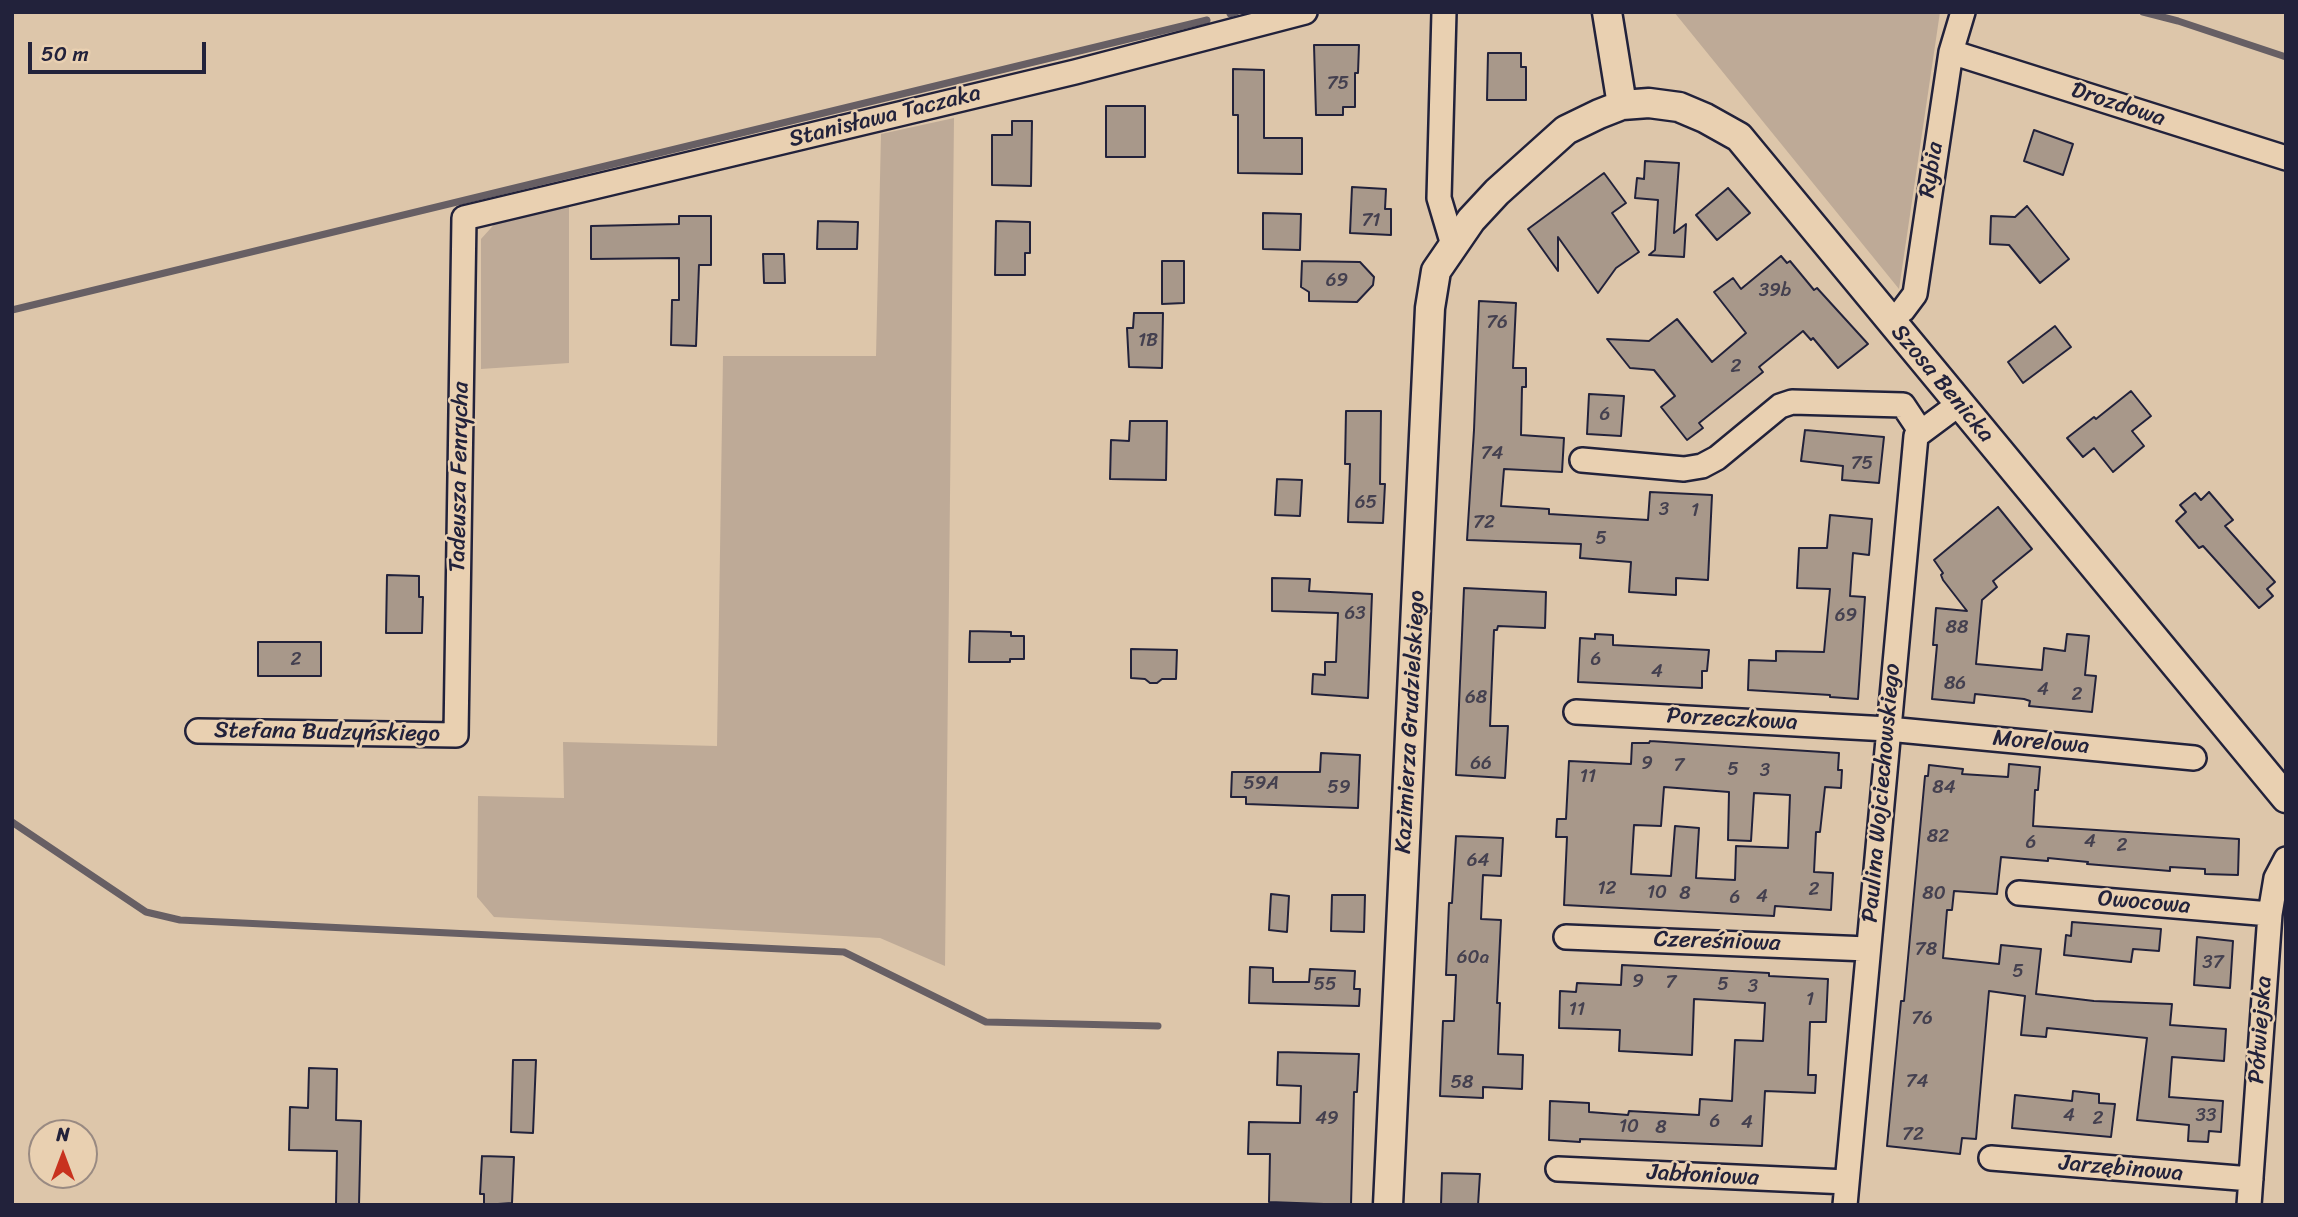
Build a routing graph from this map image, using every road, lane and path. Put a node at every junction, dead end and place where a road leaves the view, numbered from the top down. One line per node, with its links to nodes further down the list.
1 (1305, 12): 8 (street, Stanisława Taczaka)
2 (1444, 12): 9 (street)
3 (1607, 12): 6 (street)
4 (1964, 12): 5 (street, Rybia)
5 (1951, 52): 7 (street, Drozdowa); 10 (street, Rybia)
6 (1622, 105): 9 (street, Kazimierza Grudzielskiego); 10 (street, Szosa Benicka)
7 (2286, 158)
8 (464, 218): 17 (street, Tadeusza Fenrycha)
9 (1453, 245): 29 (street, Kazimierza Grudzielskiego)
10 (1890, 320): 11 (street, Szosa Benicka)
11 (1959, 404): 12 (street); 19 (street, Szosa Benicka)
12 (1921, 432): 13 (street); 15 (street, Paulina Wojciechowskiego)
13 (1582, 460)
14 (1576, 712): 15 (street, Porzeczkowa)
15 (1888, 729): 18 (street, Morelowa); 24 (street, Paulina Wojciechowskiego)
16 (198, 732): 17 (street, Stefana Budzyńskiego)
17 (456, 735)
18 (2194, 758)
19 (2286, 798)
20 (2286, 859): 22 (street, Półwiejska)
21 (2019, 893): 22 (street, Owocowa)
22 (2270, 914): 27 (street, Półwiejska)
23 (1566, 937): 24 (street, Czereśniowa)
24 (1868, 949): 28 (street, Paulina Wojciechowskiego)
25 (1991, 1158): 27 (street, Jarzębinowa)
26 (1558, 1169): 28 (street, Jabłoniowa)
27 (2250, 1180): 30 (street, Półwiejska)
28 (1846, 1193)
29 (1388, 1205)
30 (2249, 1205)

